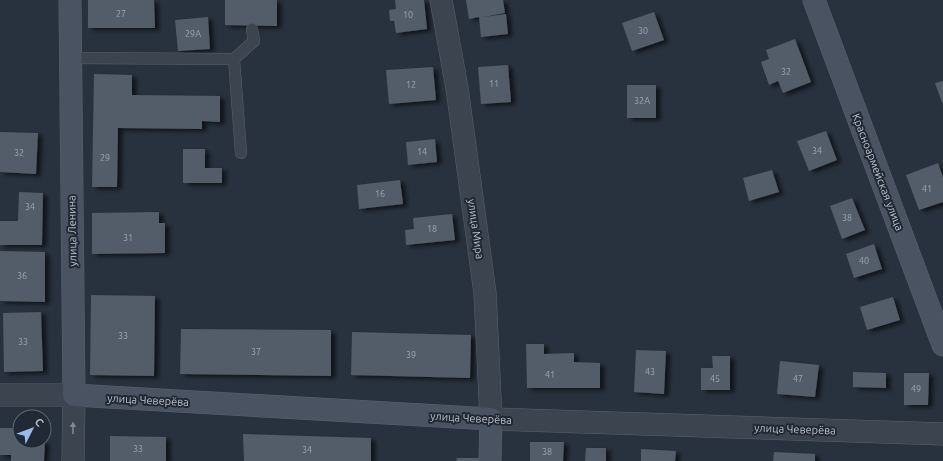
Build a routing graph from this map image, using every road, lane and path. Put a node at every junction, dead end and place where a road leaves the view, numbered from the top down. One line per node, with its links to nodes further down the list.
1 (70, 0): 5 (main road, улица Ленина)
2 (441, 0): 11 (street, улица Мира)
3 (814, 0): 8 (main road, Красноармейская улица)
4 (252, 29): 6 (lane)
5 (70, 58): 6 (lane); 10 (main road, улица Ленина)
6 (234, 59): 7 (lane)
7 (241, 153)
8 (943, 345)
9 (0, 395): 10 (street, улица Чеверёва)
10 (74, 395): 11 (main road, улица Чеверёва); 13 (street, улица Ленина, one-way to 10)
11 (491, 419): 12 (street, улица Чеверёва); 14 (main road, улица Мира)
12 (943, 434)
13 (73, 461)
14 (490, 461)

